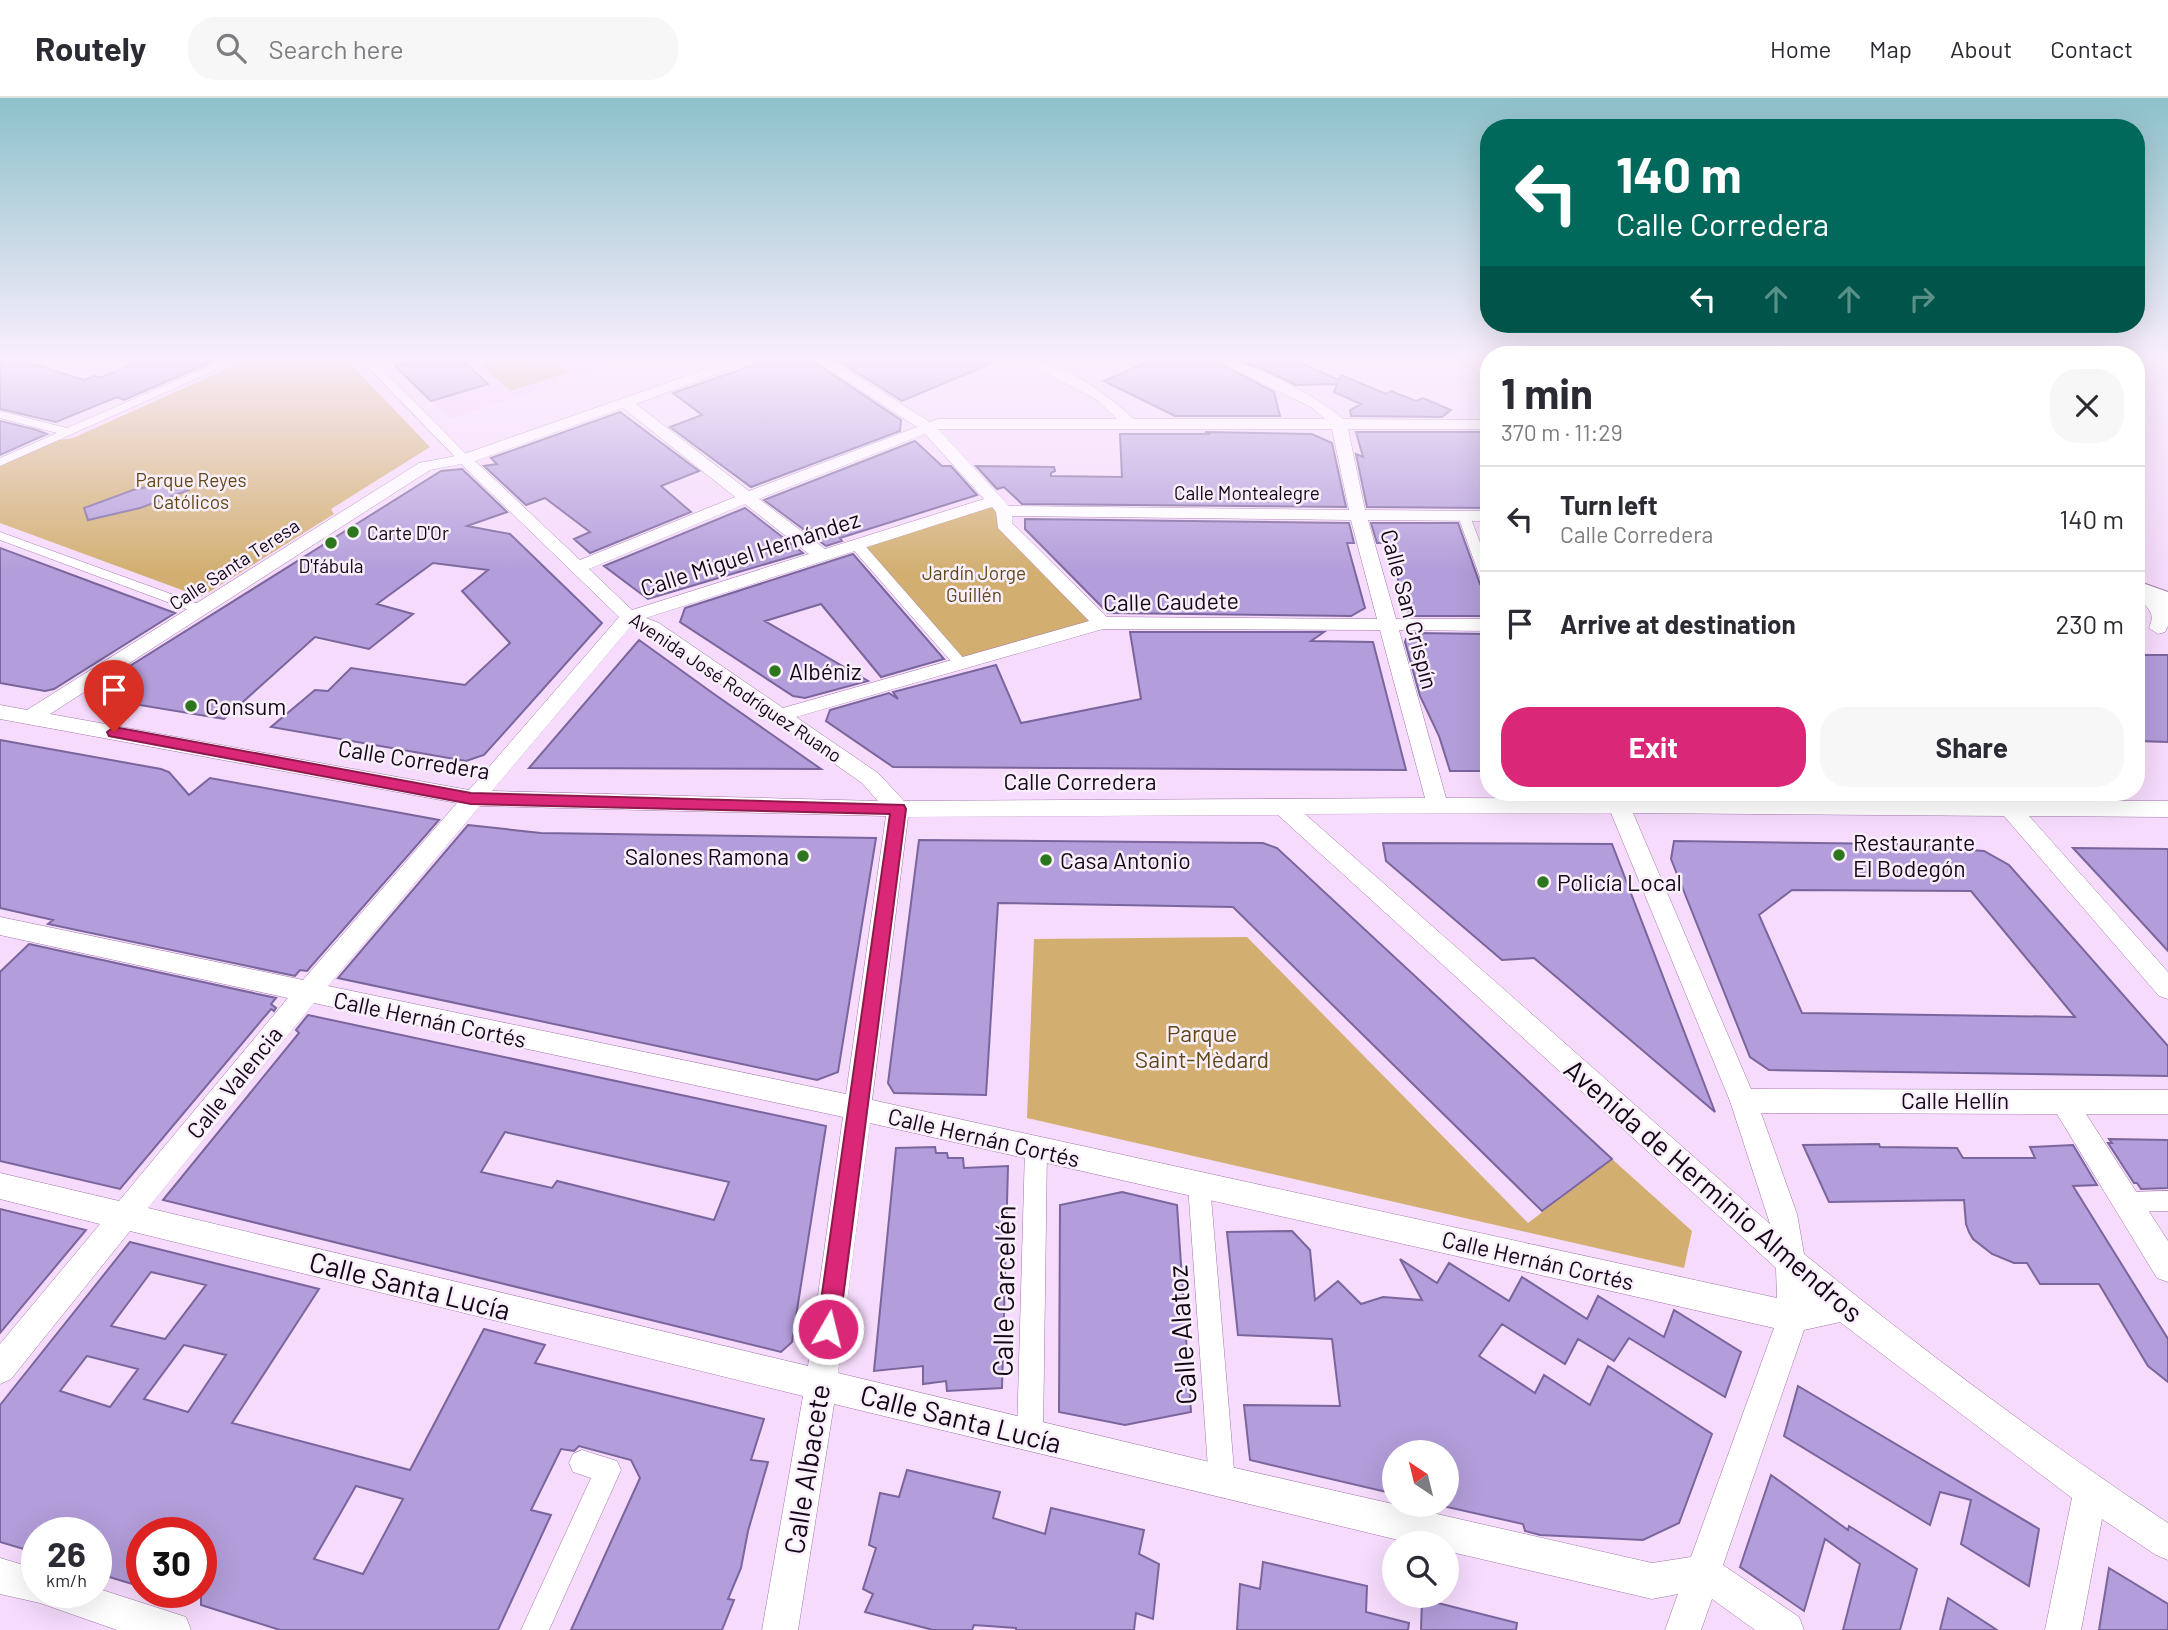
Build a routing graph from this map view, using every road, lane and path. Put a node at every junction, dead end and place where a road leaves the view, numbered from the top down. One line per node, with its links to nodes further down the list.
1 (58, 429): 9 (street)
2 (73, 429): 9 (street)
3 (435, 429): 10 (street, Avenida José Rodríguez Ruano)
4 (549, 429): 10 (street, Calle Santa Teresa)
5 (659, 429): 12 (street)
6 (921, 429): 12 (street)
7 (929, 429): 13 (street)
8 (1340, 429): 14 (street, Calle San Crispín)
9 (67, 432): 11 (street)
10 (464, 459): 21 (street, Avenida José Rodríguez Ruano); 25 (street, Calle Santa Teresa)
11 (0, 462)
12 (747, 498): 19 (street); 21 (street)
13 (1000, 506): 14 (street, Calle Montealegre); 18 (street, Calle Miguel Hernández); 28 (street)
14 (1358, 514): 15 (street, Calle Montealegre); 30 (street, Calle San Crispín)
15 (1464, 516): 16 (street, Calle Montealegre); 20 (street)
16 (1480, 516)
17 (0, 536): 25 (street)
18 (856, 544): 19 (street, Calle Miguel Hernández); 32 (street)
19 (821, 555): 26 (street, Calle Miguel Hernández)
20 (1480, 559)
21 (577, 568): 26 (street, Avenida José Rodríguez Ruano)
22 (2145, 587): 23 (main road)
23 (2168, 590)
24 (2145, 595): 27 (main road)
25 (202, 610): 35 (street, Calle Santa Teresa)
26 (629, 617): 34 (street, Avenida José Rodríguez Ruano); 36 (street, Calle Miguel Hernández)
27 (2166, 621): 31 (street)
28 (1102, 623): 30 (street, Calle Caudete); 32 (street, Calle Caudete)
29 (1480, 625): 30 (street, Calle Caudete)
30 (1390, 626): 41 (street, Calle San Crispín)
31 (2145, 626)
32 (961, 664): 34 (street, Calle Caudete)
33 (0, 712): 35 (street, Calle Corredera)
34 (781, 715): 43 (street, Avenida José Rodríguez Ruano)
35 (31, 717): 36 (street, Calle Corredera)
36 (471, 798): 43 (street, Calle Corredera); 47 (street, Calle Valencia)
37 (1688, 801): 39 (street, Calle Corredera)
38 (1983, 801): 42 (street, Calle Corredera)
39 (1619, 805): 41 (street, Calle Corredera); 49 (street)
40 (1283, 807): 41 (street, Calle Corredera); 43 (street, Calle Corredera); 58 (street, Avenida de Herminio Almendros)
41 (1438, 807)
42 (2010, 808): 44 (street, Calle Corredera); 46 (street)
43 (898, 809): 51 (street, Calle Albacete)
44 (2168, 809)
45 (0, 926): 47 (street, Calle Hernán Cortés)
46 (2168, 989)
47 (307, 993): 51 (street, Calle Hernán Cortés); 57 (street, Calle Valencia)
48 (2063, 1100): 49 (street, Calle Hellín); 50 (street, Calle Hellín); 56 (street)
49 (1743, 1101): 58 (street)
50 (2168, 1102)
51 (859, 1109): 52 (street, Calle Hernán Cortés); 63 (street, Calle Albacete)
52 (1035, 1149): 53 (street, Calle Hernán Cortés); 64 (street, Calle Carcelén)
53 (1199, 1185): 61 (street, Calle Hernán Cortés); 66 (street, Calle Alatoz)
54 (0, 1186): 57 (street, Calle Santa Lucía)
55 (2168, 1201): 56 (street)
56 (2126, 1202): 59 (street)
57 (125, 1216): 62 (street, Calle Valencia); 63 (street, Calle Santa Lucía)
58 (1791, 1262): 60 (street, Avenida de Herminio Almendros); 61 (street)
59 (2168, 1268)
60 (1844, 1306): 61 (street, Calle Hernán Cortés); 67 (street, Avenida de Herminio Almendros)
61 (1793, 1317): 69 (street)
62 (0, 1368)
63 (821, 1384): 64 (street, Calle Santa Lucía); 73 (street, Calle Albacete)
64 (1030, 1434): 66 (street, Calle Santa Lucía)
65 (582, 1463): 75 (street)
66 (1222, 1482): 69 (street, Calle Santa Lucía)
67 (2090, 1490): 68 (street, Avenida de Herminio Almendros); 78 (street)
68 (2168, 1544)
69 (1704, 1572): 76 (street); 77 (street)
70 (0, 1576): 71 (street)
71 (21, 1582)
72 (104, 1608): 74 (street)
73 (785, 1629)
74 (173, 1630)
75 (535, 1630)
76 (1683, 1630)
77 (1786, 1630)
78 (2063, 1630)

